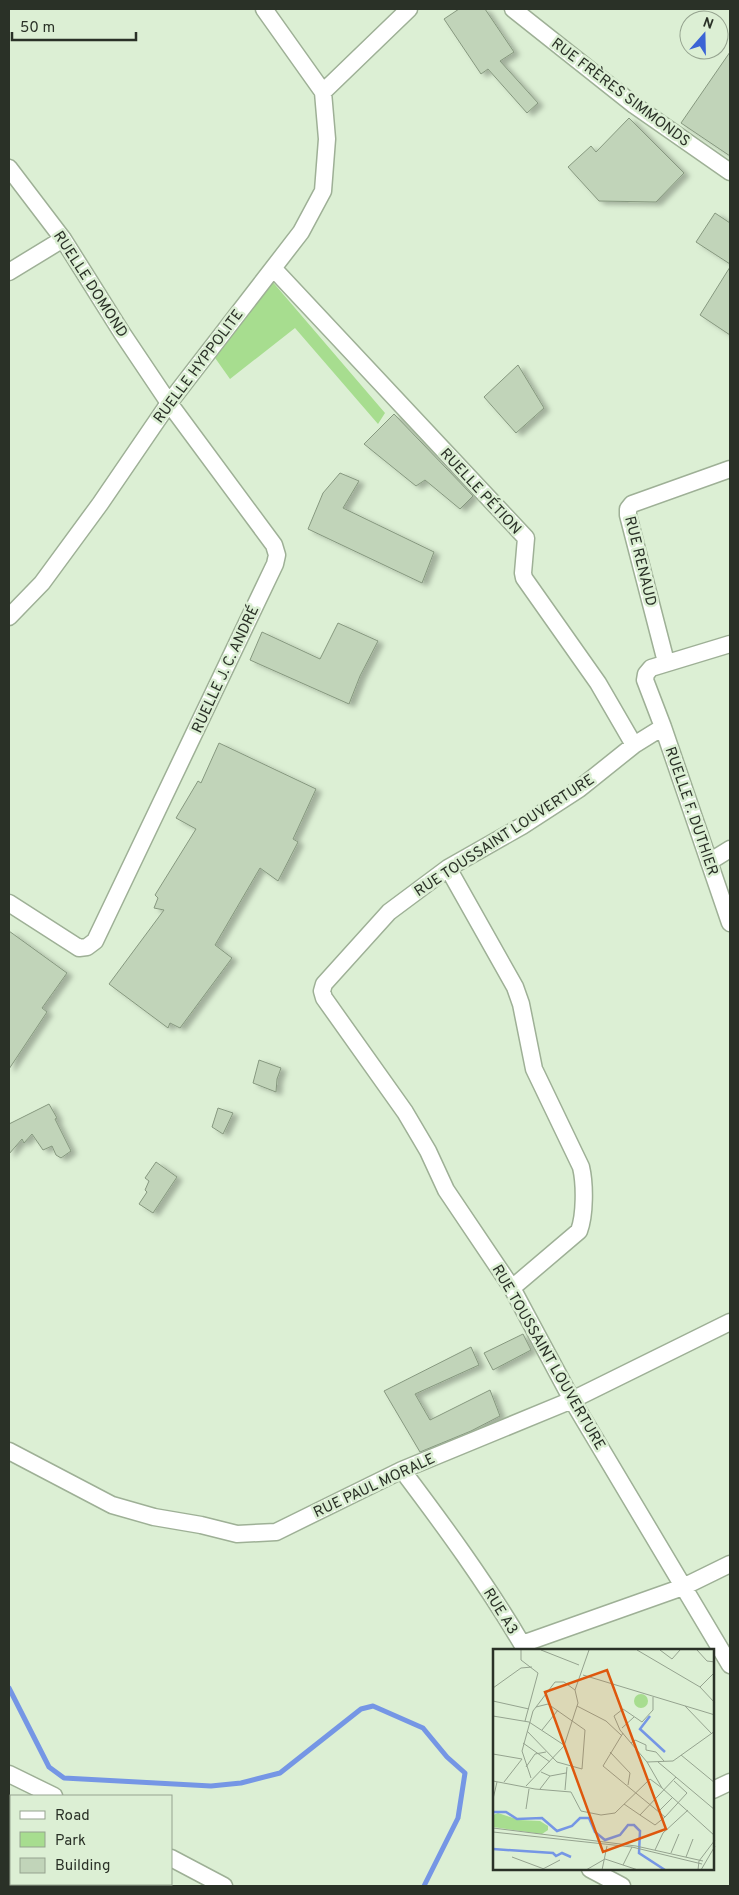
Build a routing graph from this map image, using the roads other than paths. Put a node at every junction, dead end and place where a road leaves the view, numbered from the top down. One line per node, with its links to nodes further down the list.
1 (264, 9): 4 (street)
2 (409, 9): 4 (street)
3 (513, 9): 6 (street, RUE FRÈRES SIMMONDS)
4 (323, 92): 8 (street, RUELLE HYPPOLITE)
5 (9, 168): 7 (street, RUELLE DOMOND)
6 (730, 172)
7 (63, 239): 9 (street); 10 (street, RUELLE DOMOND)
8 (273, 268): 10 (street, RUELLE HYPPOLITE); 16 (street, RUELLE PÉTION)
9 (9, 272)
10 (169, 403): 12 (street, RUELLE HYPPOLITE); 20 (street, RUELLE J. C. ANDRÉ)
11 (730, 469): 14 (street, RUE RENAUD)
12 (9, 617)
13 (730, 644): 14 (street, RUELLE F. DUTHIER)
14 (666, 662): 15 (street, RUELLE F. DUTHIER)
15 (663, 727): 16 (street, RUE TOUSSAINT LOUVERTURE); 18 (street, RUELLE F. DUTHIER)
16 (634, 745): 19 (street, RUE TOUSSAINT LOUVERTURE)
17 (730, 849): 18 (street)
18 (709, 862): 21 (street, RUELLE F. DUTHIER)
19 (448, 868): 22 (street); 22 (street, RUE TOUSSAINT LOUVERTURE)
20 (9, 904)
21 (730, 923)
22 (512, 1288): 24 (street, RUE TOUSSAINT LOUVERTURE)
23 (730, 1322): 24 (street, RUE PAUL MORALE)
24 (572, 1400): 26 (street, RUE PAUL MORALE); 28 (street, RUE TOUSSAINT LOUVERTURE)
25 (9, 1451): 26 (street, RUE PAUL MORALE)
26 (402, 1470): 29 (street, RUE A3)
27 (730, 1564): 28 (street, RUE A3)
28 (683, 1587): 29 (street, RUE A3); 30 (street, RUE TOUSSAINT LOUVERTURE)
29 (523, 1647)
30 (730, 1665)
31 (9, 1774): 34 (street)
32 (730, 1782): 33 (street)
33 (714, 1790)
34 (52, 1795)
35 (172, 1859): 37 (street)
36 (592, 1870): 38 (street)
37 (224, 1886)
38 (622, 1886)

